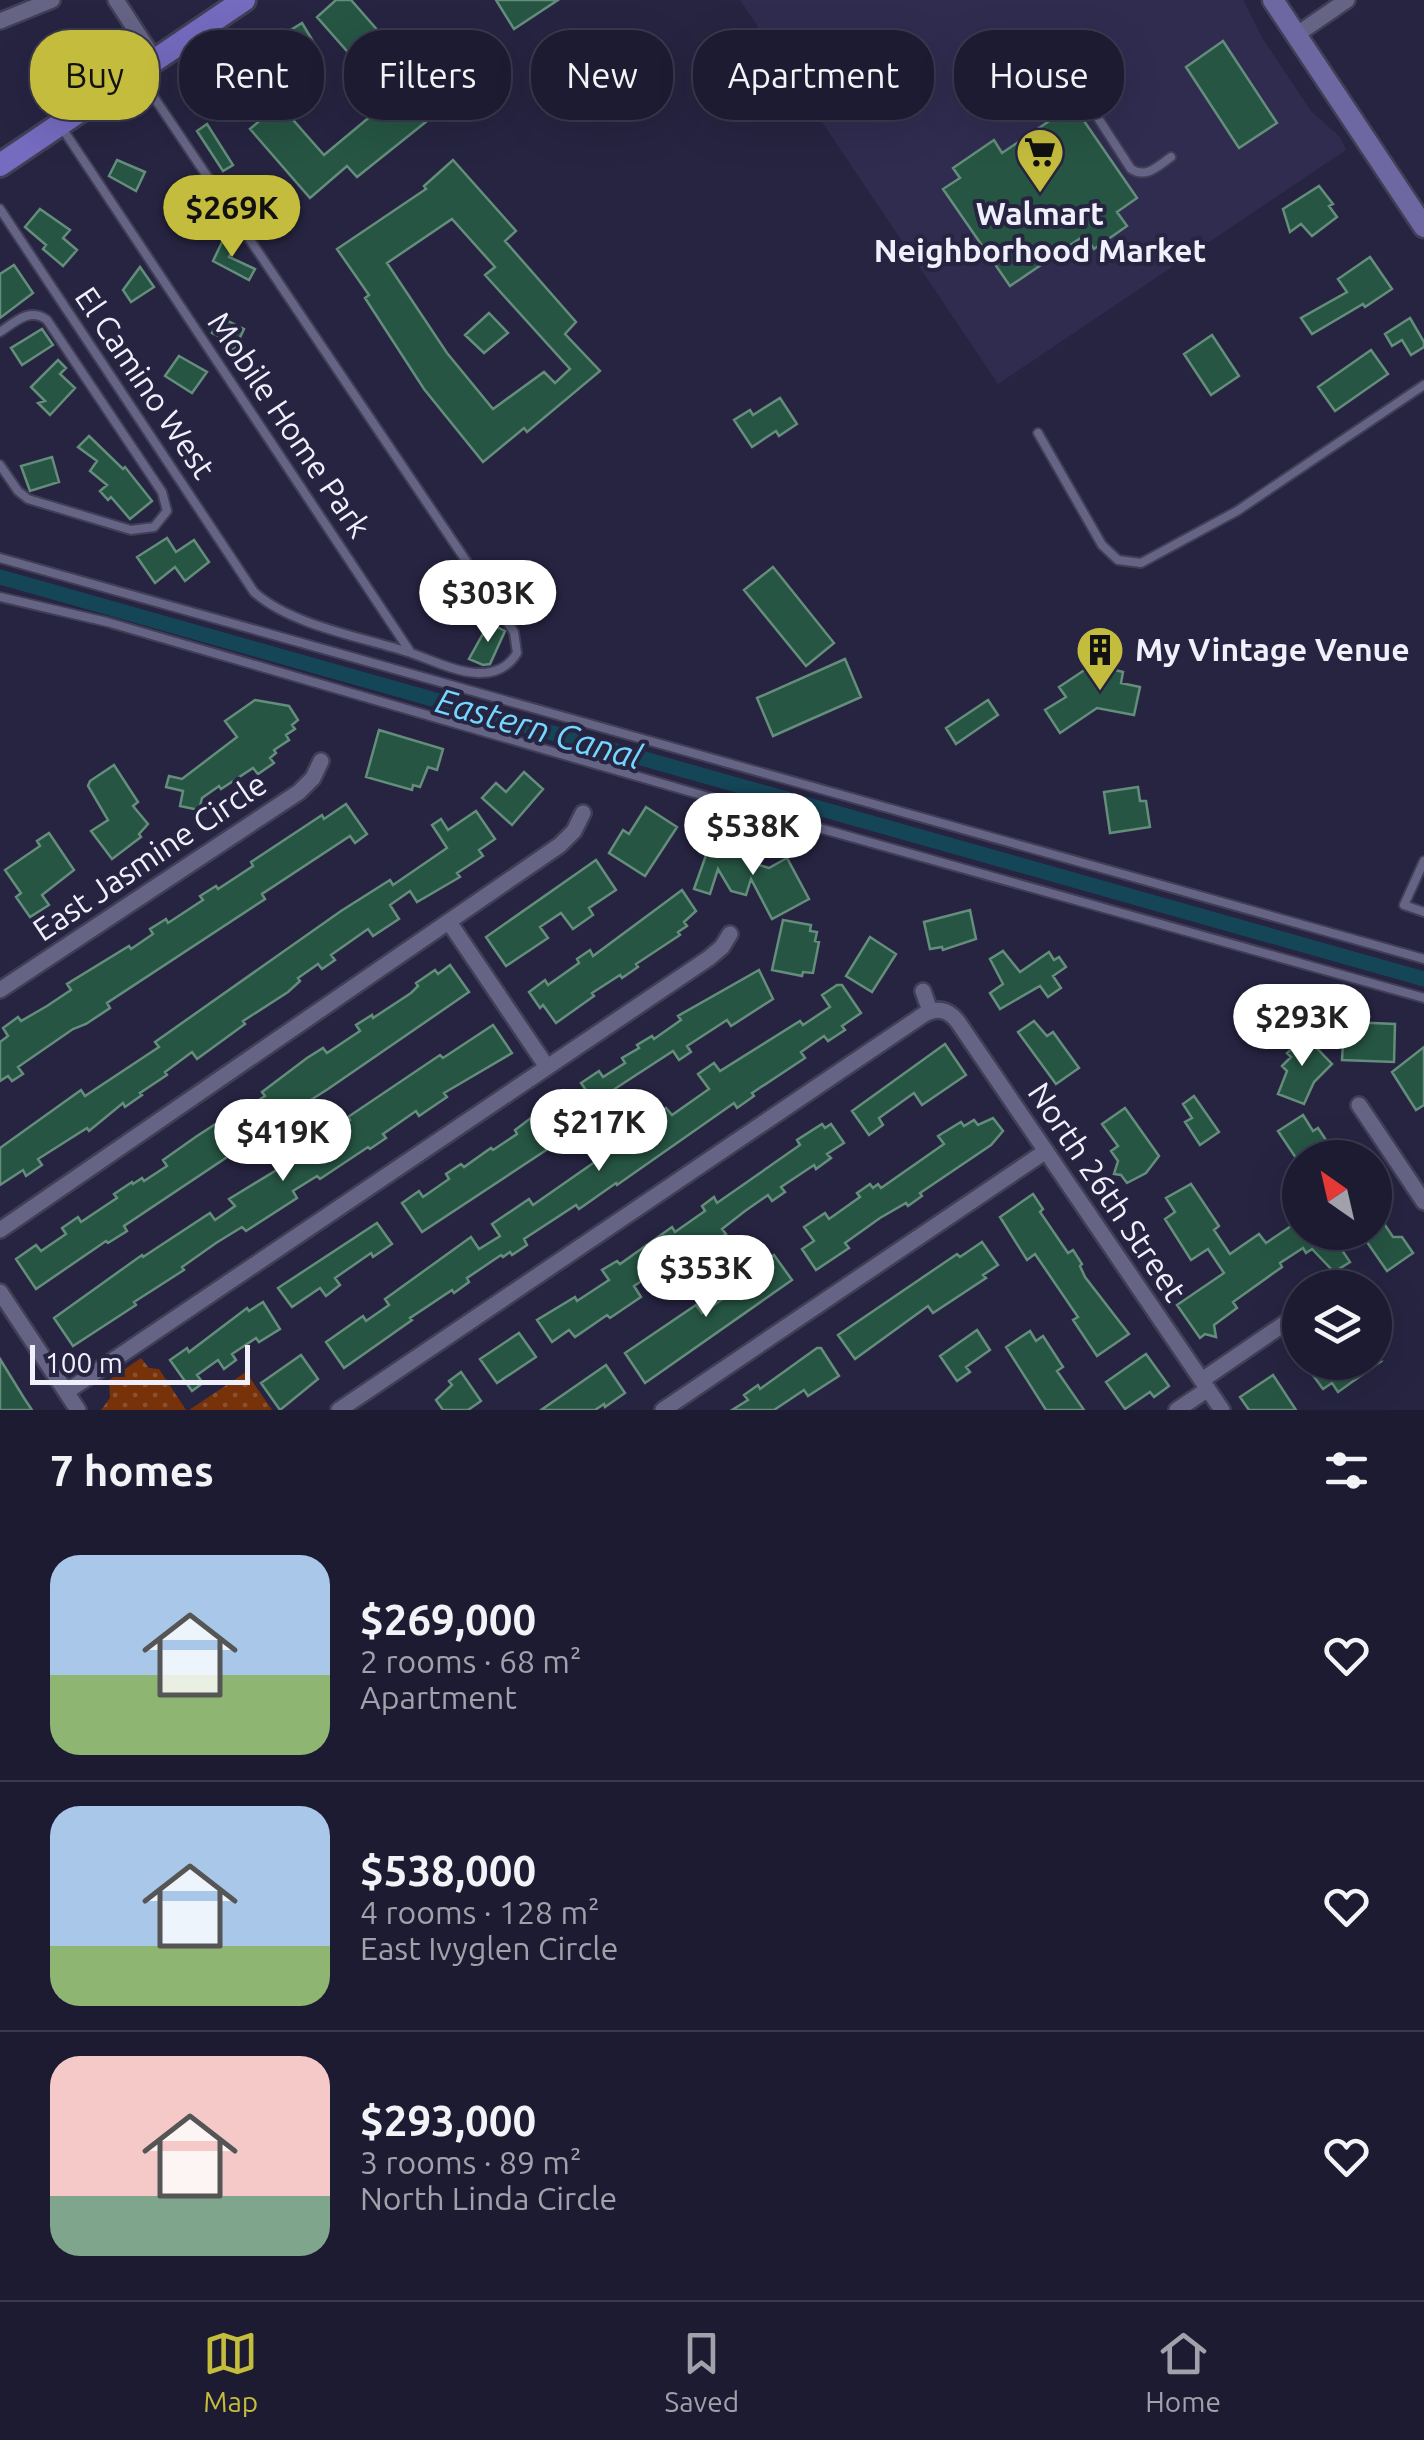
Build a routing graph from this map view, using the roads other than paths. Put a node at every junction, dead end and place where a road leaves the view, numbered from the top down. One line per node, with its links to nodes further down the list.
1 (52, 0): 6 (street)
2 (116, 0): 7 (street)
3 (244, 0): 9 (main road)
4 (1274, 0): 8 (main road)
5 (1347, 0): 8 (street)
6 (0, 21)
7 (130, 30)
8 (1296, 35): 17 (main road)
9 (159, 57)
10 (159, 86): 24 (lane)
11 (66, 120): 13 (main road)
12 (1099, 120): 14 (lane)
13 (60, 124): 15 (main road); 24 (lane, Mobile Home Park)
14 (1171, 158)
15 (0, 165)
16 (0, 210): 24 (lane, El Camino West)
17 (1424, 227)
18 (0, 332): 21 (lane)
19 (1424, 384): 20 (lane)
20 (1038, 432)
21 (0, 464)
22 (0, 558): 31 (lane)
23 (0, 597): 34 (lane)
24 (411, 653)
25 (321, 761): 32 (street, East Jasmine Circle)
26 (583, 813): 29 (street)
27 (1424, 861): 28 (lane)
28 (1424, 912)
29 (449, 922): 36 (street); 40 (street)
30 (730, 934): 36 (street)
31 (1424, 958)
32 (0, 990)
33 (924, 992): 35 (street)
34 (1424, 998)
35 (936, 1011): 38 (street, North 26th Street); 46 (street)
36 (546, 1067): 44 (street)
37 (1358, 1105): 39 (street)
38 (1046, 1151): 43 (street, North 26th Street); 47 (street)
39 (1424, 1202)
40 (0, 1230)
41 (0, 1292): 44 (street)
42 (1282, 1326): 43 (street)
43 (1205, 1384): 48 (street); 49 (street, North 26th Street)
44 (66, 1392): 45 (street)
45 (78, 1410)
46 (339, 1410)
47 (663, 1410)
48 (1177, 1410)
49 (1222, 1410)

